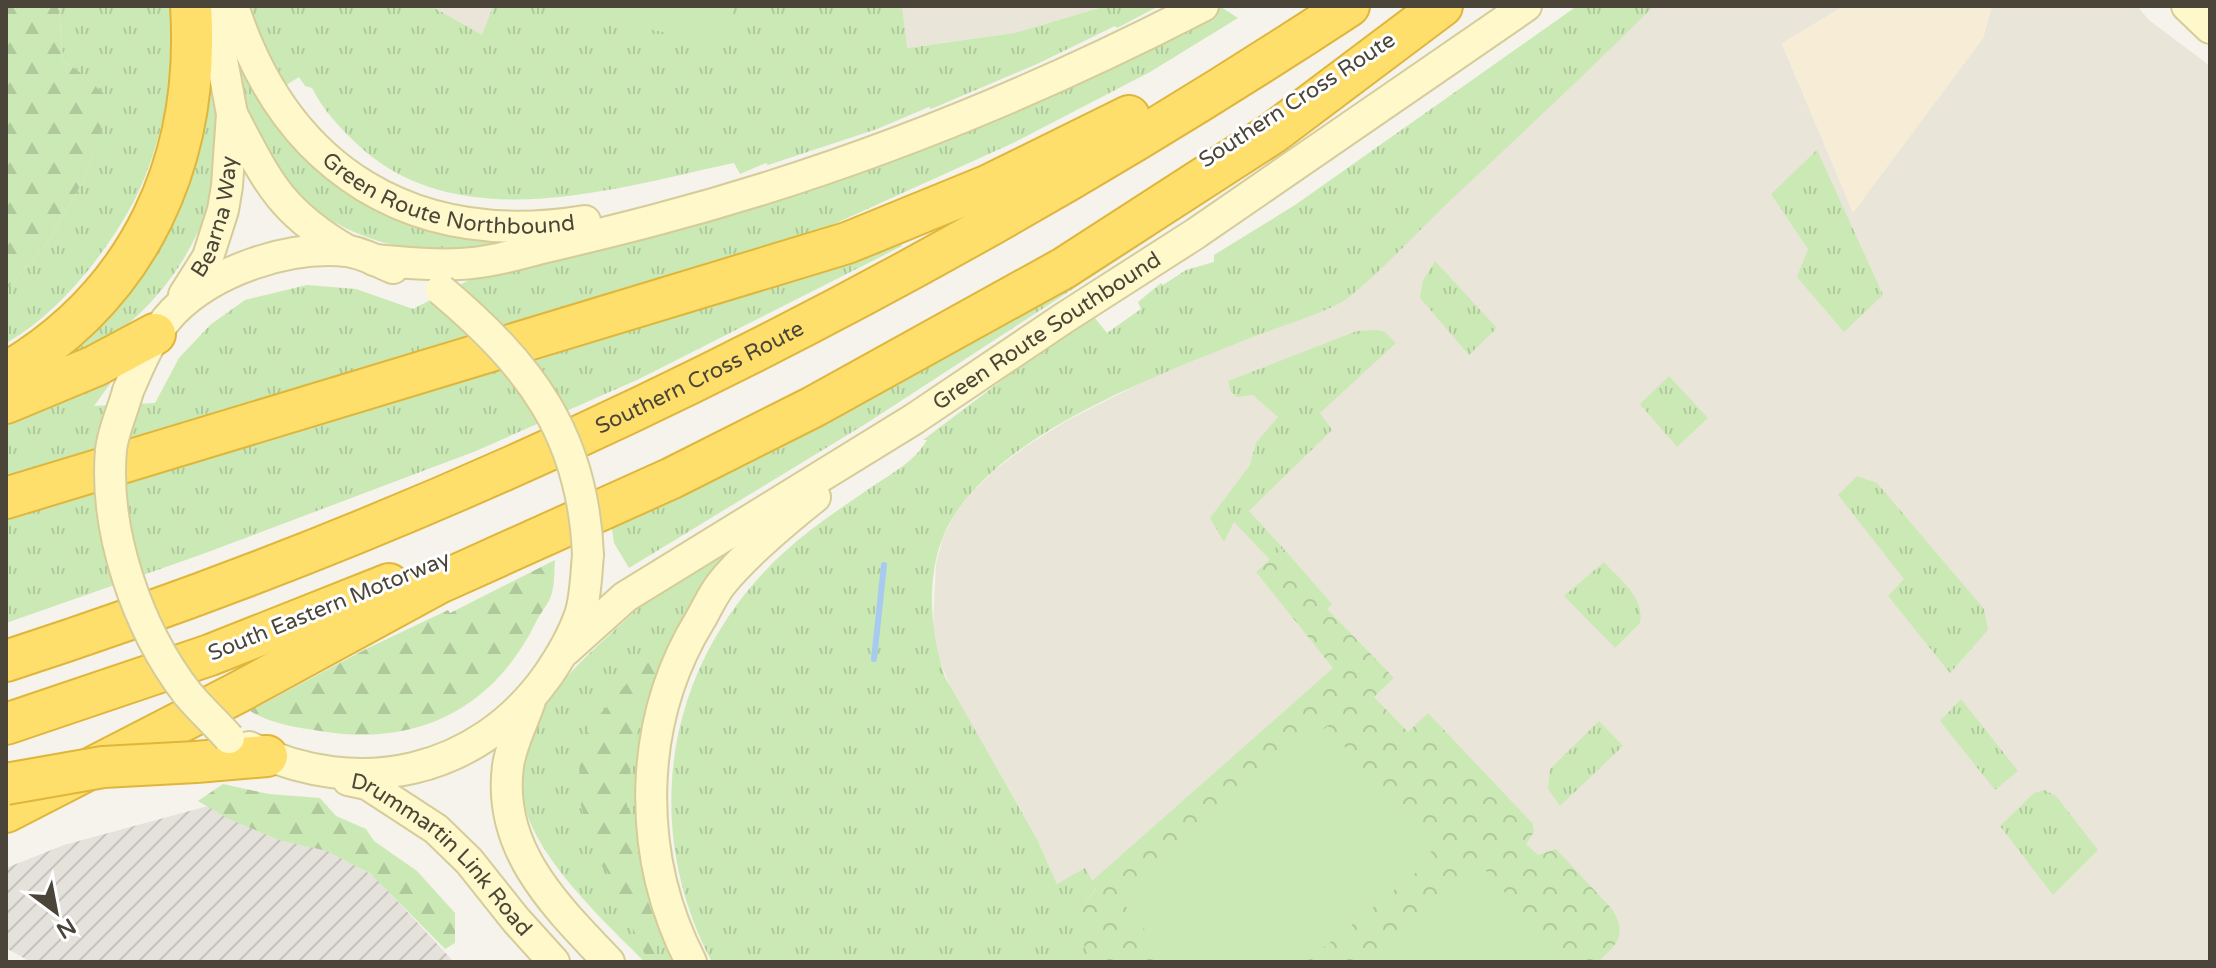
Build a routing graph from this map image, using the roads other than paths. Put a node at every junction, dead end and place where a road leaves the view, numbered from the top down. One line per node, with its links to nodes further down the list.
1 (191, 6): 15 (highway)
2 (212, 6): 11 (main road, Bearna Way)
3 (233, 6): 12 (main road, Green Route Northbound)
4 (1203, 6): 12 (main road, Green Route Northbound)
5 (1310, 6): 19 (highway)
6 (1349, 6): 21 (highway, Southern Cross Route)
7 (1442, 6): 18 (highway, Southern Cross Route); 27 (highway)
8 (1526, 6): 17 (main road, Green Route Southbound)
9 (2187, 6): 10 (main road)
10 (2210, 28)
11 (232, 114): 13 (main road, Bearna Way); 14 (main road, Bearna Way)
12 (752, 193): 13 (main road, Green Route Northbound)
13 (361, 256): 14 (main road, Green Route Northbound); 20 (main road, Bearna Way, bridge)
14 (165, 322): 16 (highway); 24 (main road, Bearna Way, bridge)
15 (6, 373)
16 (6, 403)
17 (914, 419): 20 (main road, Green Route Southbound); 30 (main road)
18 (647, 472): 23 (highway, South Eastern Motorway)
19 (6, 498)
20 (566, 650): 22 (main road)
21 (6, 661)
22 (531, 699): 25 (main road); 29 (main road, Drummartin Link Road)
23 (6, 724)
24 (267, 756): 25 (main road); 26 (highway, bridge)
25 (315, 771): 28 (main road, Drummartin Link Road)
26 (6, 784)
27 (6, 812)
28 (554, 962)
29 (609, 962)
30 (691, 962)

